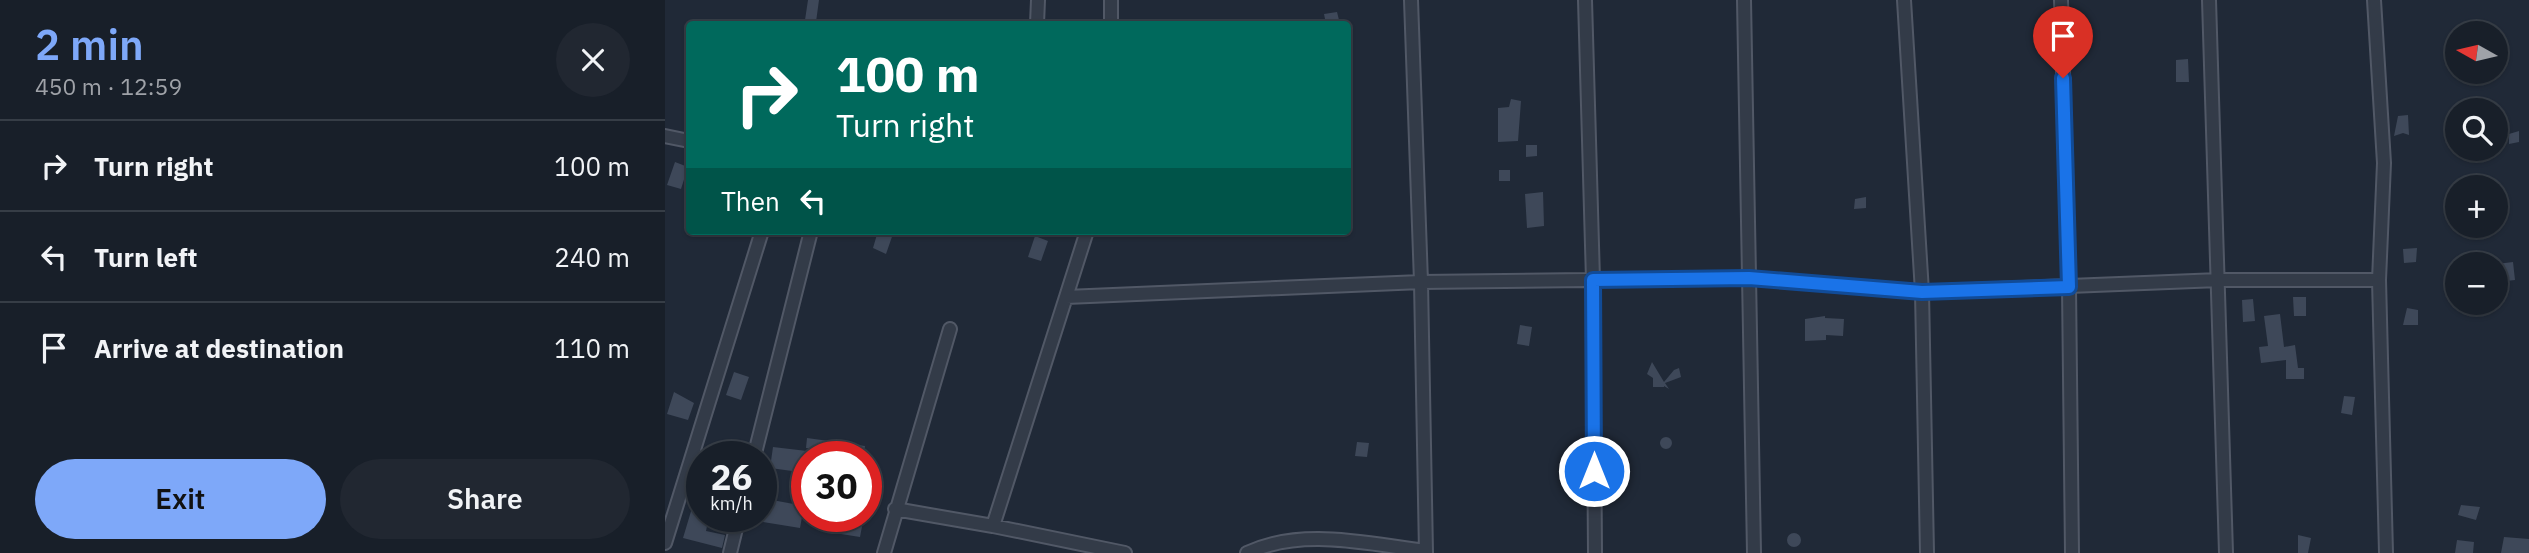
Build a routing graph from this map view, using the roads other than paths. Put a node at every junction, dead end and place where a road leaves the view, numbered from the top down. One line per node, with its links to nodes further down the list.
1 (1038, 0): 10 (street)
2 (1111, 0): 11 (street)
3 (1411, 0): 21 (street)
4 (1585, 0): 19 (street)
5 (1744, 0): 17 (street)
6 (1904, 0): 23 (street)
7 (2061, 0): 22 (street)
8 (2209, 0): 20 (street)
9 (2374, 0): 18 (street)
10 (1037, 21)
11 (1111, 21)
12 (665, 136): 13 (street)
13 (686, 140)
14 (761, 235): 30 (street)
15 (810, 235): 26 (street)
16 (1086, 235): 24 (street)
17 (1749, 278): 19 (street); 23 (street); 37 (street)
18 (2379, 279): 20 (street); 41 (street)
19 (1593, 280): 21 (street); 36 (street)
20 (2219, 280): 22 (street); 40 (street)
21 (1421, 282): 24 (street); 31 (street)
22 (2069, 287): 23 (street); 39 (street)
23 (1922, 292): 38 (street)
24 (1066, 298): 28 (street)
25 (950, 329): 27 (street)
26 (758, 441)
27 (895, 509): 28 (street); 33 (street)
28 (993, 526): 34 (street)
29 (735, 532): 32 (street)
30 (665, 543)
31 (1426, 552): 35 (street)
32 (730, 553)
33 (884, 553)
34 (1125, 553)
35 (1247, 553)
36 (1595, 553)
37 (1754, 553)
38 (1927, 553)
39 (2072, 553)
40 (2226, 553)
41 (2386, 553)

